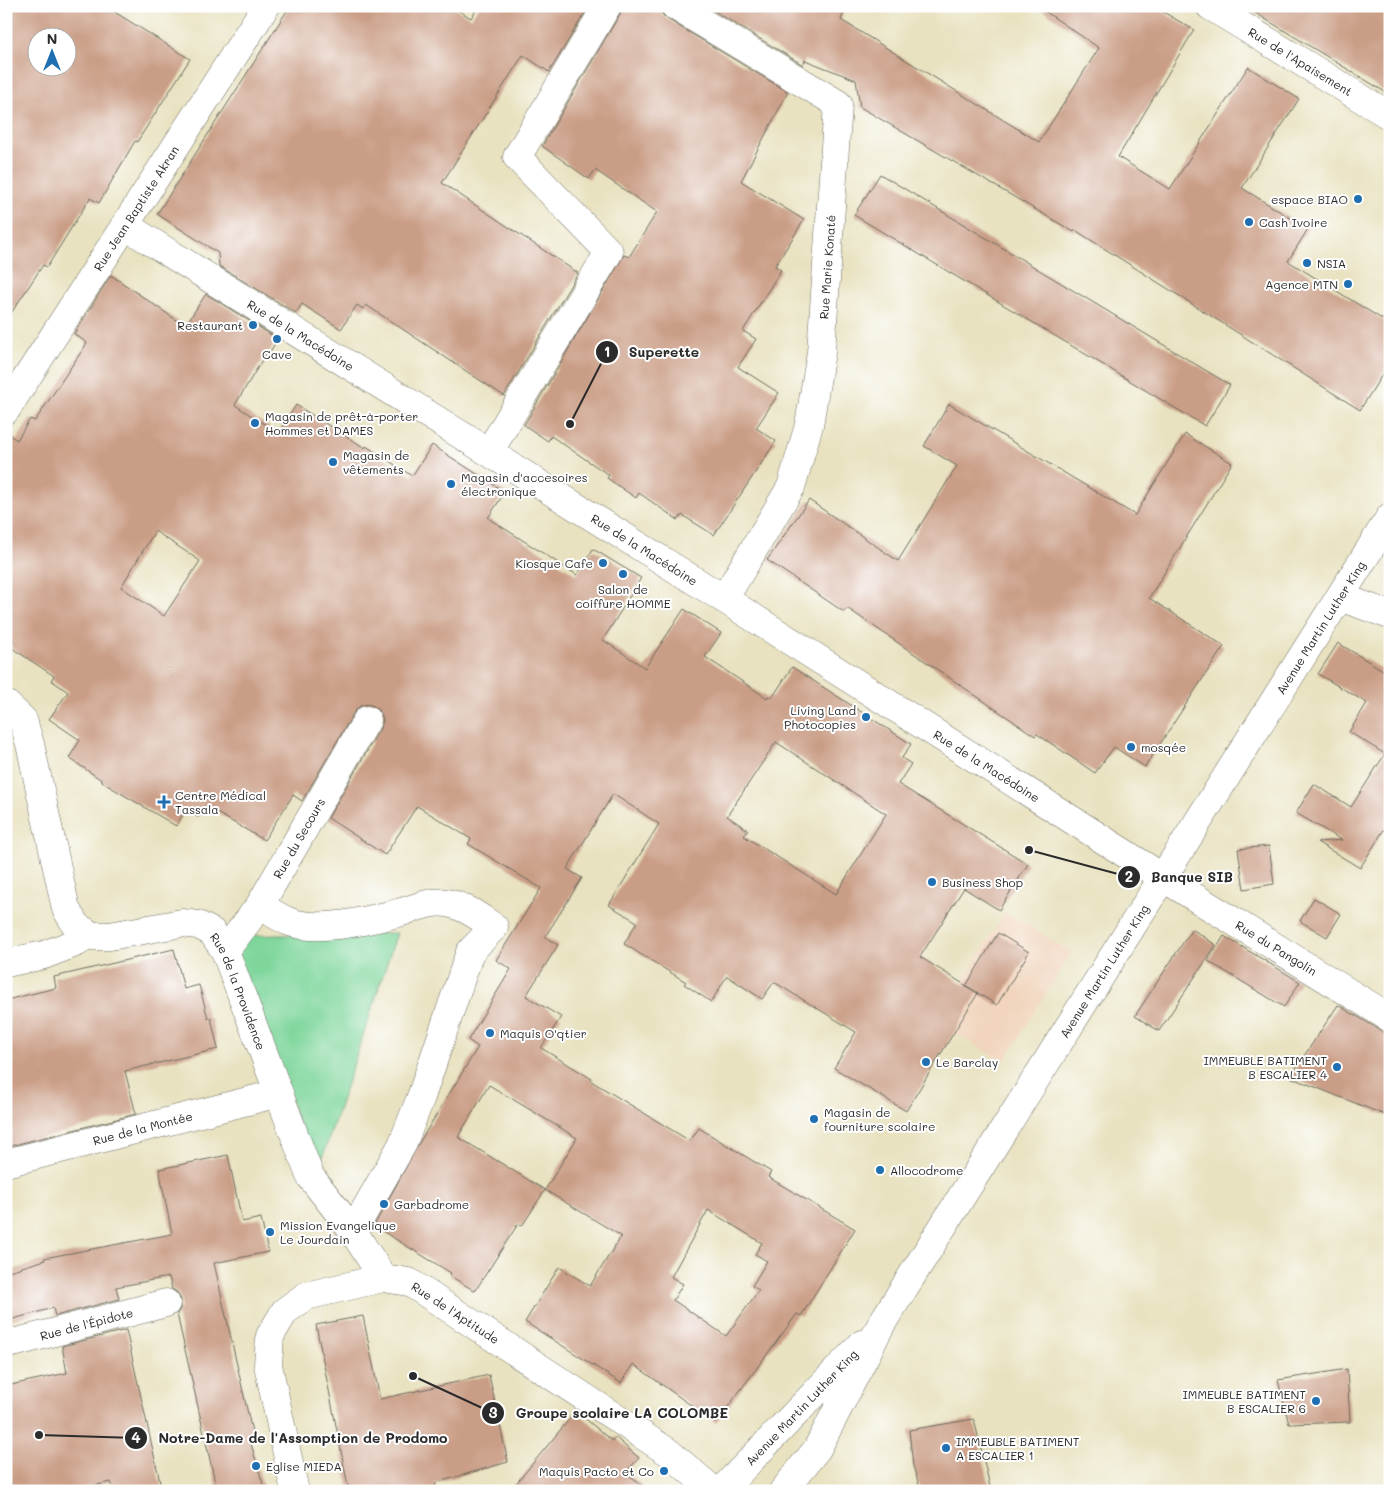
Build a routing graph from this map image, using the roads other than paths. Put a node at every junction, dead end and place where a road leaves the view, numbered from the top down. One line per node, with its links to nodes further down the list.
1 (266, 6): 6 (street, Rue Jean Baptiste Akran)
2 (607, 6): 8 (street)
3 (675, 6): 11 (street, Rue Marie Konaté)
4 (1210, 6): 5 (street, Rue de l'Apaisement)
5 (1390, 116)
6 (126, 226): 7 (street, Rue Jean Baptiste Akran); 8 (street, Rue de la Macédoine)
7 (6, 410)
8 (489, 452): 11 (street, Rue de la Macédoine)
9 (1390, 517): 10 (street, Avenue Martin Luther King)
10 (1340, 597): 12 (street); 15 (street, Avenue Martin Luther King)
11 (724, 599): 15 (street, Rue de la Macédoine)
12 (1390, 615)
13 (6, 704): 17 (street)
14 (367, 720): 16 (street, Rue du Secours)
15 (1162, 877): 20 (street, Rue du Pangolin); 26 (street, Avenue Martin Luther King)
16 (260, 905): 18 (street, Rue du Secours); 23 (street)
17 (84, 931): 18 (street, Rue de la Providence); 19 (street)
18 (225, 951): 21 (street, Rue de la Providence)
19 (6, 963)
20 (1390, 1018)
21 (278, 1093): 22 (street, Rue de la Montée); 23 (street, Rue de la Providence)
22 (6, 1163)
23 (353, 1231): 24 (street, Rue de la Providence)
24 (383, 1278): 28 (street, Rue de l'Aptitude); 29 (street, Rue de l'Aptitude)
25 (166, 1303): 27 (street, Rue de l'Épidote)
26 (882, 1323): 30 (street, Avenue Martin Luther King); 31 (street, Avenue Martin Luther King)
27 (6, 1339)
28 (295, 1491)
29 (714, 1491)
30 (721, 1491)
31 (783, 1491)

